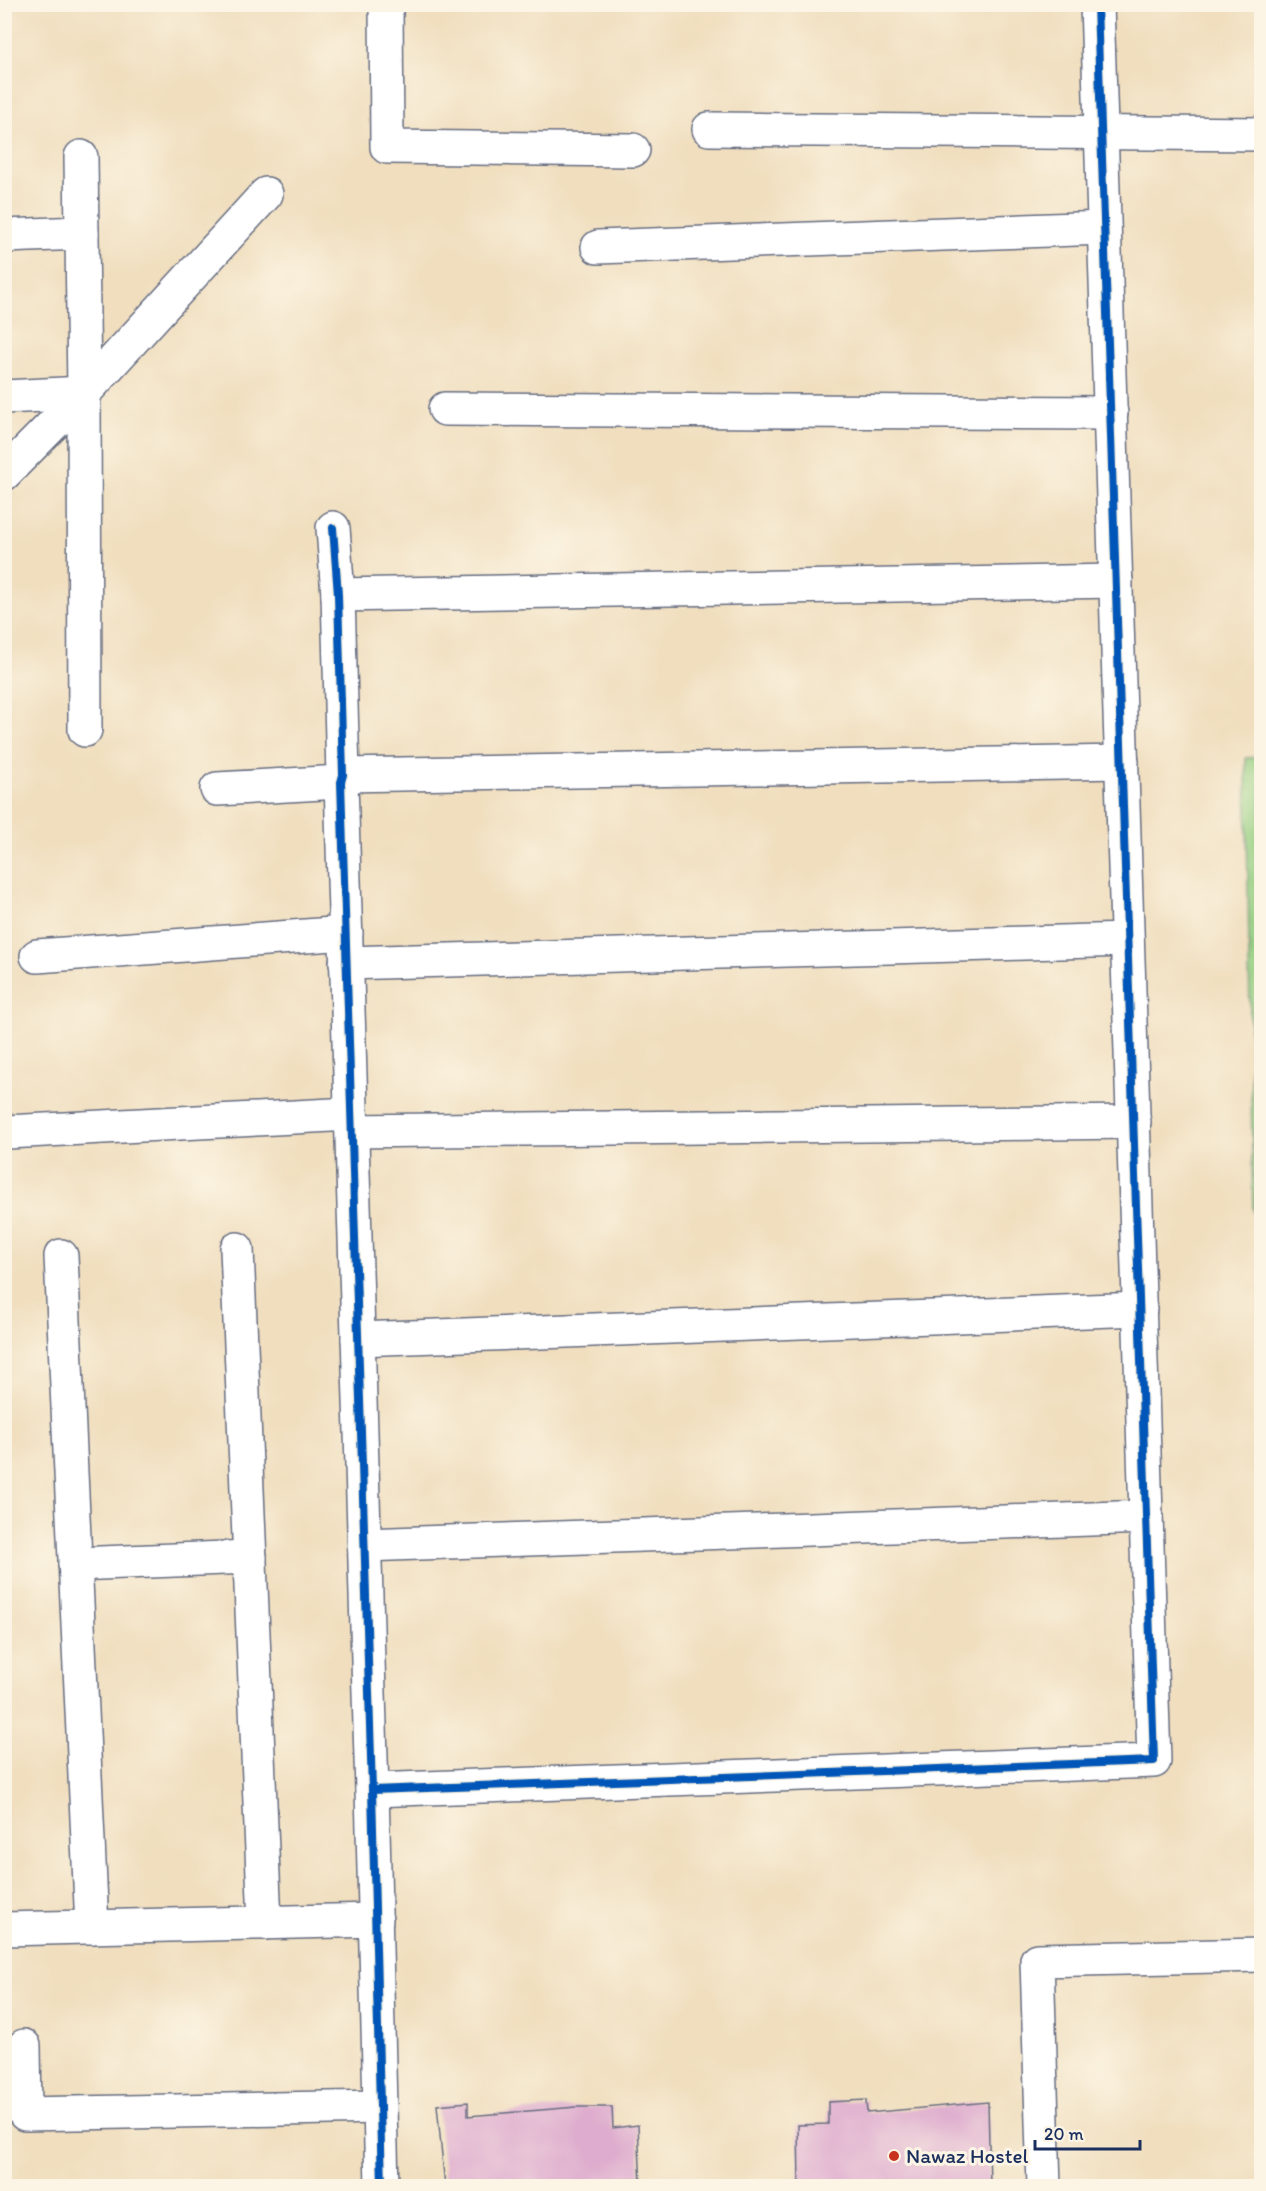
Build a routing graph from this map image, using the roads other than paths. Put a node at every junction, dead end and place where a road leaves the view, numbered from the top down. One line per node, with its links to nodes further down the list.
1 (386, 4): 6 (street)
2 (1097, 4): 4 (street)
3 (709, 129): 4 (street)
4 (1102, 132): 5 (street); 9 (street)
5 (1262, 134)
6 (633, 150)
7 (81, 157): 10 (street)
8 (266, 194): 13 (street)
9 (1104, 228): 12 (street); 16 (street)
10 (82, 233): 11 (street); 13 (street)
11 (4, 236)
12 (598, 247)
13 (84, 393): 14 (street); 17 (street); 21 (street)
14 (4, 397)
15 (446, 409): 16 (street)
16 (1111, 413): 19 (street)
17 (4, 474)
18 (333, 528): 20 (street)
19 (1116, 581): 20 (street); 22 (street)
20 (338, 595): 23 (street)
21 (85, 730)
22 (1122, 762): 23 (street); 25 (street)
23 (342, 778): 24 (street); 26 (street)
24 (217, 789)
25 (1127, 940): 26 (street); 29 (street)
26 (346, 948): 27 (street); 28 (street)
27 (37, 956)
28 (351, 1122): 29 (street); 30 (street); 34 (street)
29 (1134, 1122): 33 (street)
30 (7, 1132)
31 (237, 1249): 37 (street)
32 (61, 1256): 38 (street)
33 (1140, 1309): 34 (street); 35 (street)
34 (358, 1339): 36 (street)
35 (1146, 1517): 36 (street); 39 (street)
36 (364, 1545): 39 (street)
37 (250, 1557): 38 (street); 41 (street)
38 (75, 1564): 42 (street)
39 (372, 1790): 40 (street)
40 (376, 1920): 41 (street); 46 (street)
41 (265, 1923): 42 (street)
42 (92, 1927): 43 (street)
43 (4, 1929)
44 (1262, 1956): 48 (street)
45 (24, 2046): 46 (street)
46 (380, 2107): 47 (street)
47 (382, 2187)
48 (1044, 2187)

